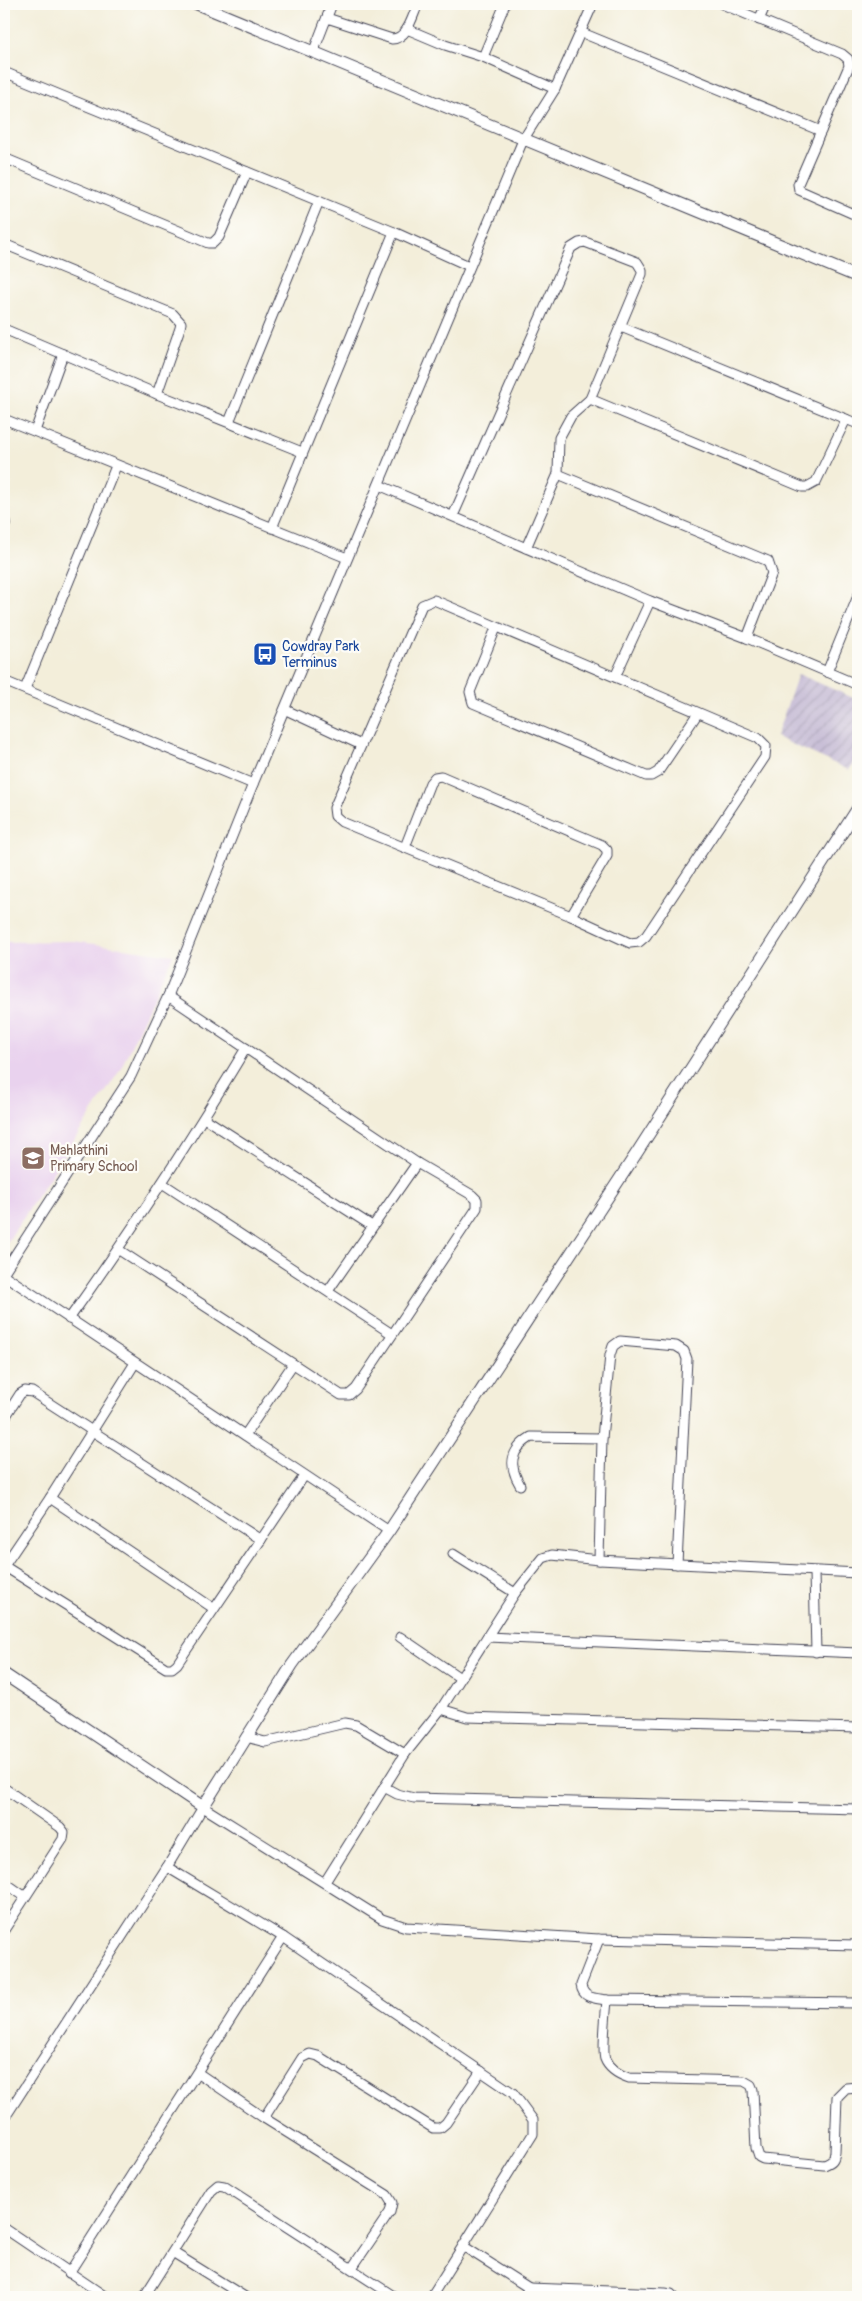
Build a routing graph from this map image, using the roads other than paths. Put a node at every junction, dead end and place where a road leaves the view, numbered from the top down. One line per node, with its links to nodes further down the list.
1 (197, 4): 12 (street)
2 (332, 4): 8 (street)
3 (418, 4): 10 (street)
4 (504, 4): 13 (street)
5 (593, 4): 11 (street)
6 (722, 4): 9 (street)
7 (766, 4): 9 (street)
8 (327, 18): 10 (street); 12 (street)
9 (759, 20): 16 (street)
10 (407, 29): 13 (street)
11 (580, 32): 15 (street); 16 (street)
12 (313, 53): 17 (street)
13 (483, 57): 15 (street)
14 (4, 72): 19 (street)
15 (555, 89): 17 (street)
16 (821, 131): 21 (street)
17 (523, 140): 24 (street); 25 (street)
18 (4, 158): 19 (street)
19 (248, 172): 20 (street)
20 (319, 201): 22 (street); 33 (street)
21 (858, 216)
22 (394, 232): 24 (street); 36 (street)
23 (4, 244): 29 (street)
24 (469, 266): 39 (street)
25 (858, 277)
26 (620, 327): 30 (street); 32 (street); 41 (street)
27 (4, 328): 28 (street)
28 (63, 354): 29 (street); 35 (street)
29 (158, 394): 33 (street)
30 (590, 399): 32 (street); 38 (street)
31 (4, 418): 35 (street)
32 (846, 419): 34 (street)
33 (228, 422): 36 (street)
34 (858, 424)
35 (34, 432): 37 (street)
36 (302, 452): 43 (street)
37 (116, 466): 43 (street); 54 (street)
38 (558, 474): 44 (street); 49 (street)
39 (379, 485): 41 (street); 45 (street)
40 (4, 513): 42 (street)
41 (453, 516): 44 (street)
42 (4, 528)
43 (272, 528): 45 (street)
44 (526, 548): 47 (street)
45 (347, 558): 55 (street)
46 (858, 596): 50 (street)
47 (650, 601): 49 (street); 51 (street)
48 (496, 628): 51 (street); 56 (street); 57 (street)
49 (747, 638): 50 (street)
50 (827, 672): 53 (street)
51 (615, 677): 56 (street)
52 (4, 681): 54 (street)
53 (858, 685)
54 (25, 689): 58 (street)
55 (286, 710): 57 (street); 58 (street)
56 (698, 713): 61 (street)
57 (361, 745): 60 (street)
58 (253, 784): 62 (street)
59 (858, 808): 82 (street)
60 (405, 847): 61 (street); 61 (street)
61 (571, 916)
62 (168, 996): 63 (street); 69 (street)
63 (246, 1048): 64 (street); 65 (street)
64 (204, 1118): 66 (street); 67 (street)
65 (417, 1163): 67 (street); 72 (street)
66 (162, 1183): 68 (street); 70 (street)
67 (372, 1226): 70 (street)
68 (119, 1250): 71 (street); 74 (street)
69 (4, 1273): 71 (street)
70 (328, 1291): 72 (street)
71 (69, 1319): 73 (street)
72 (392, 1334): 74 (street)
73 (136, 1363): 76 (street); 77 (street)
74 (293, 1364): 77 (street)
75 (4, 1419): 76 (street)
76 (92, 1430): 81 (street); 83 (street)
77 (245, 1436): 79 (street)
78 (602, 1438): 80 (street); 85 (street); 86 (street)
79 (304, 1476): 82 (street); 83 (street)
80 (520, 1485)
81 (50, 1498): 87 (street); 91 (street)
82 (389, 1531): 100 (street)
83 (261, 1540): 91 (street)
84 (453, 1554): 90 (street)
85 (598, 1560): 86 (street); 90 (street)
86 (677, 1564): 88 (street)
87 (4, 1566): 91 (street)
88 (814, 1573): 89 (street); 94 (street)
89 (858, 1574)
90 (515, 1593): 93 (street)
91 (213, 1608)
92 (400, 1637): 97 (street)
93 (487, 1637): 94 (street); 97 (street)
94 (816, 1652): 95 (street)
95 (858, 1653)
96 (4, 1674): 104 (street)
97 (460, 1678): 98 (street)
98 (441, 1709): 99 (street); 101 (street)
99 (858, 1728)
100 (246, 1737): 101 (street); 104 (street)
101 (405, 1754): 102 (street)
102 (384, 1787): 105 (street); 108 (street)
103 (4, 1788): 109 (street)
104 (203, 1807): 106 (street); 108 (street)
105 (858, 1809)
106 (167, 1867): 111 (street); 120 (street)
107 (4, 1882): 109 (street)
108 (325, 1882): 112 (street)
109 (24, 1896): 110 (street)
110 (4, 1930)
111 (283, 1936): 116 (street); 117 (street)
112 (599, 1939): 113 (street); 114 (street)
113 (858, 1945)
114 (607, 2000): 115 (street); 118 (street)
115 (858, 2003)
116 (481, 2071): 119 (street); 122 (street)
117 (198, 2073): 119 (street); 125 (street)
118 (858, 2087)
119 (264, 2118): 124 (street)
120 (4, 2119)
121 (4, 2228): 125 (street)
122 (463, 2246): 126 (street); 131 (street)
123 (174, 2253): 124 (street); 128 (street); 129 (street)
124 (352, 2268): 130 (street)
125 (69, 2273): 127 (street)
126 (529, 2288): 132 (street); 133 (street)
127 (106, 2297)
128 (144, 2297)
129 (245, 2297)
130 (395, 2297)
131 (431, 2297)
132 (524, 2297)
133 (674, 2297)

